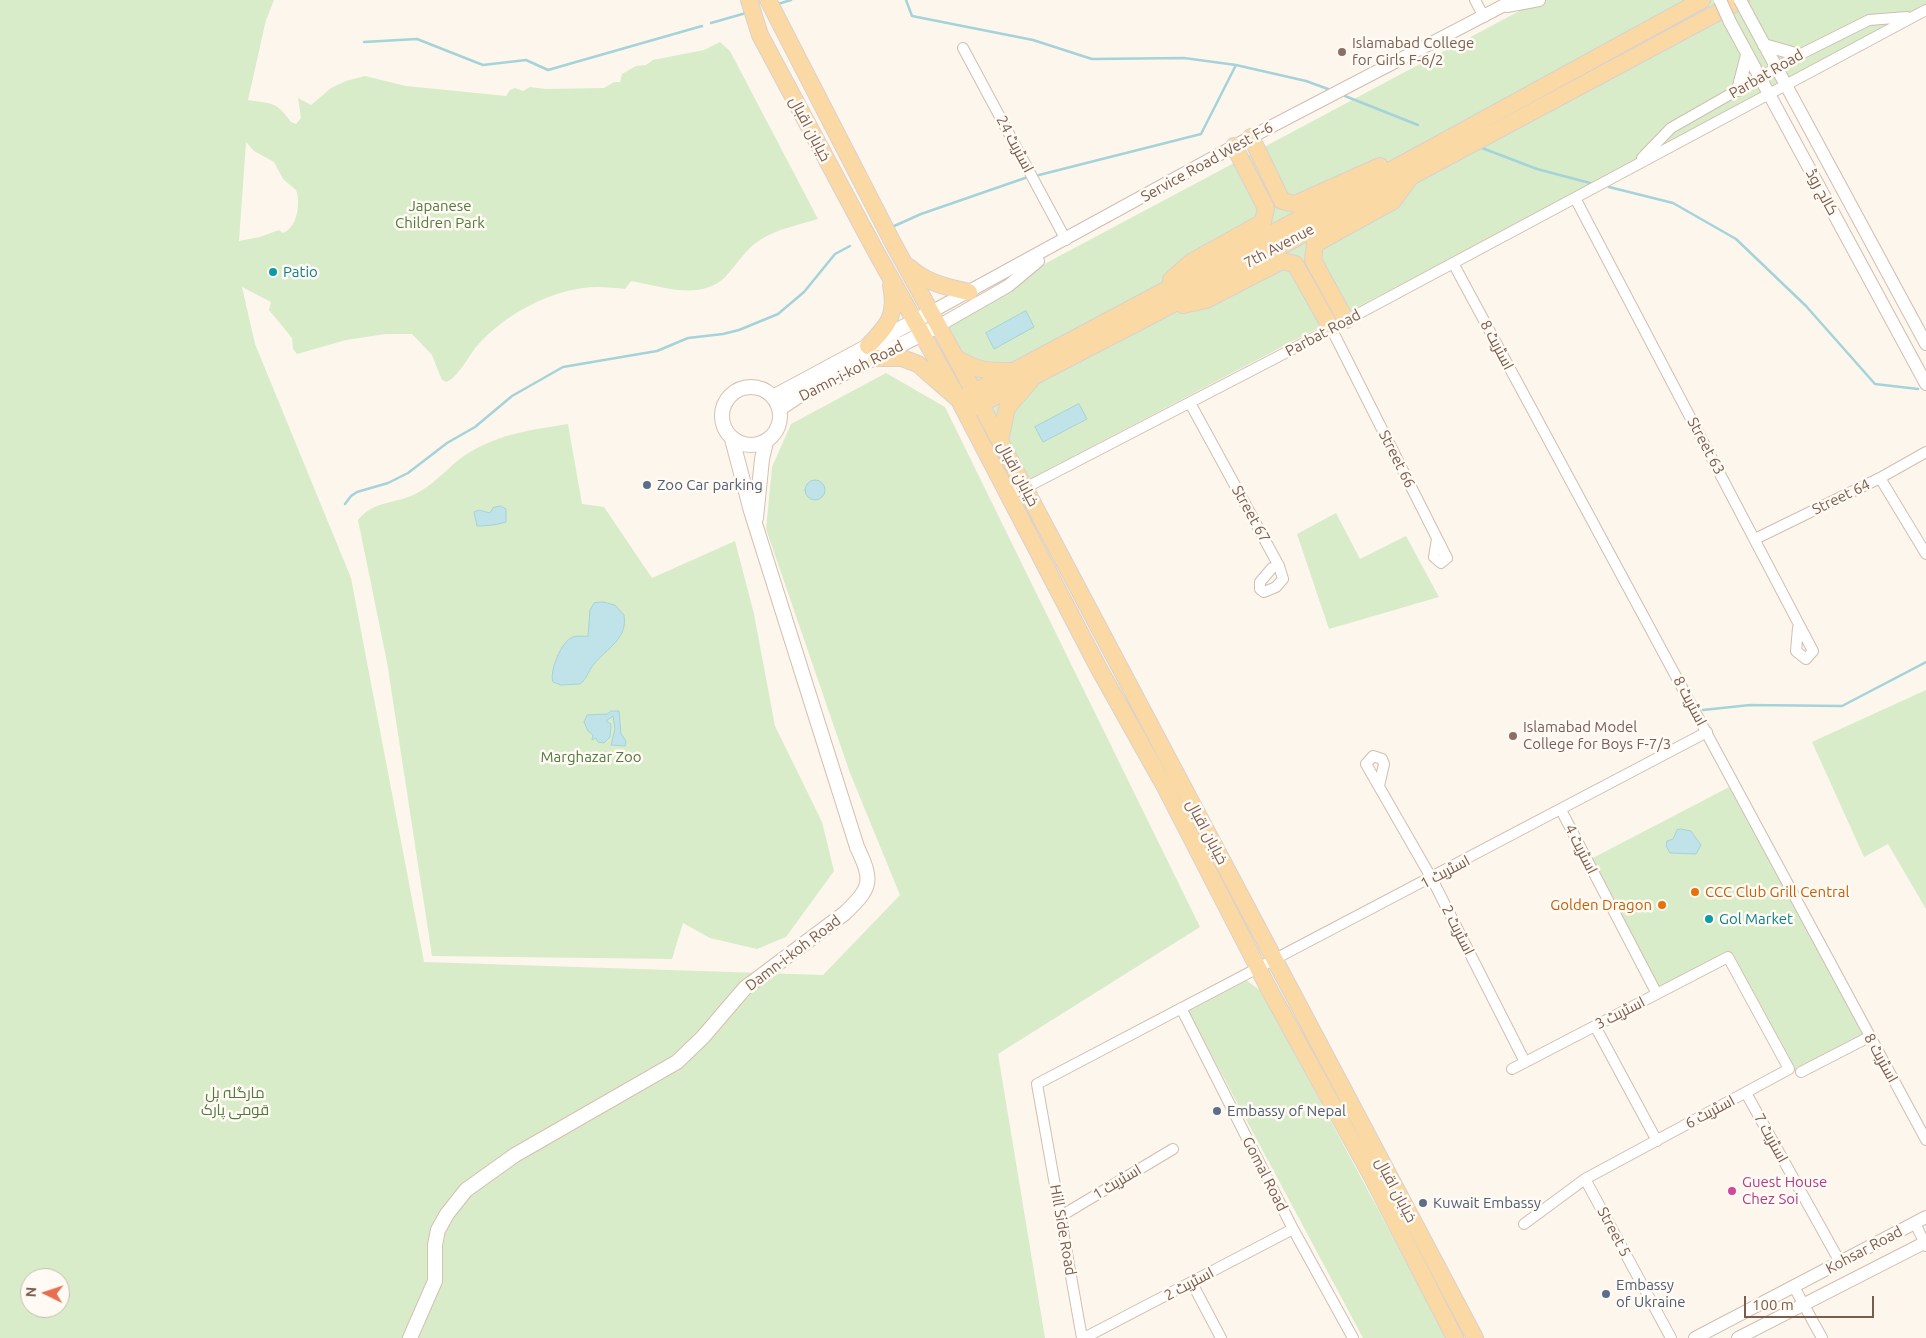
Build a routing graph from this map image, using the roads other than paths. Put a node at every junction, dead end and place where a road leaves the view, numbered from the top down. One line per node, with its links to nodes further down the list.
1 (749, 0): 31 (main road, خیابان اقبال)
2 (768, 0): 29 (main road, خیابان اقبال)
3 (1475, 0): 12 (street)
4 (1514, 0): 9 (street, Service Road West F-6)
5 (1539, 0): 9 (street, Service Road West F-6)
6 (1702, 0): 18 (main road)
7 (1720, 0): 15 (street, کالج روڈ, bridge)
8 (1743, 4): 13 (street, کالج روڈ); 18 (main road)
9 (1501, 7): 12 (street, Service Road West F-6)
10 (1926, 10): 11 (street, Parbat Road)
11 (1913, 16): 16 (street, Parbat Road); 20 (street, Parbat Road)
12 (1484, 17): 23 (street, Service Road West F-6)
13 (1764, 46): 16 (street); 17 (street, کالج روڈ)
14 (963, 48): 28 (street, اسٹریٹ 24)
15 (1747, 55): 19 (street, کالج روڈ); 21 (street)
16 (1799, 55): 17 (street, Parbat Road)
17 (1776, 68): 19 (street, Parbat Road); 20 (street, کالج روڈ)
18 (1589, 72): 26 (main road, 7th Avenue)
19 (1759, 78): 21 (street, Parbat Road); 22 (street, کالج روڈ)
20 (1786, 84): 22 (street, Parbat Road); 39 (street, کالج روڈ)
21 (1738, 90): 25 (street, Parbat Road)
22 (1768, 95): 25 (street, Parbat Road); 44 (street, کالج روڈ)
23 (1251, 137): 24 (street, Service Road West F-6); 26 (main road)
24 (1234, 146): 28 (street, Service Road West F-6); 33 (main road)
25 (1635, 166): 27 (street, Parbat Road)
26 (1410, 168): 33 (main road, 7th Avenue); 36 (main road)
27 (1575, 198): 30 (street, Parbat Road); 57 (street, Street 63)
28 (1066, 240): 32 (street, Service Road West F-6); 35 (street)
29 (904, 262): 32 (main road); 35 (main road, خیابان اقبال)
30 (1453, 263): 36 (street, Parbat Road); 61 (street, اسٹریٹ 8)
31 (889, 275): 34 (main road, خیابان اقبال); 40 (main road)
32 (969, 292): 35 (street, Service Road West F-6)
33 (1153, 305): 37 (main road); 42 (main road, 7th Avenue); 43 (main road, 7th Avenue)
34 (915, 319): 35 (main road, Service Road West F-6); 38 (main road, خیابان اقبال); 40 (main road, Damn-i-koh Road)
35 (934, 319): 38 (main road); 41 (main road, خیابان اقبال)
36 (1346, 320): 37 (street, Parbat Road)
37 (1332, 328): 47 (street, Parbat Road); 56 (street, Street 66)
38 (923, 334): 40 (main road, Damn-i-koh Road); 45 (main road, خیابان اقبال)
39 (1926, 344)
40 (872, 352): 45 (main road); 46 (main road, Damn-i-koh Road)
41 (956, 358): 42 (main road); 45 (main road, خیابان اقبال)
42 (1016, 371): 45 (main road, 7th Avenue)
43 (1035, 375): 45 (main road, 7th Avenue); 49 (main road)
44 (1926, 384)
45 (970, 402): 49 (main road, خیابان اقبال); 54 (main road, خیابان اقبال)
46 (776, 403): 48 (main road); 50 (main road)
47 (1190, 403): 53 (street, Parbat Road); 59 (street, Street 67)
48 (732, 439): 50 (main road); 55 (main road, Damn-i-koh Road)
49 (1000, 440): 53 (main road, خیابان اقبال)
50 (766, 442): 55 (main road)
51 (1926, 452): 52 (street, Street 64)
52 (1880, 478): 57 (street, Street 64); 58 (street)
53 (1025, 488): 54 (street, Parbat Road); 66 (main road, خیابان اقبال)
54 (1007, 494): 67 (main road, خیابان اقبال)
55 (756, 524): 89 (main road, Damn-i-koh Road)
56 (1436, 539)
57 (1755, 539): 60 (street, Street 63)
58 (1926, 554)
59 (1272, 568)
60 (1798, 628)
61 (1707, 732): 63 (street, اسٹریٹ 1); 71 (street, اسٹریٹ 8)
62 (1379, 786): 64 (street, اسٹریٹ 2)
63 (1561, 810): 64 (street, اسٹریٹ 1); 68 (street, اسٹریٹ 4)
64 (1432, 879): 66 (street, اسٹریٹ 1); 72 (street, اسٹریٹ 2)
65 (1728, 957): 68 (street, اسٹریٹ 3); 75 (street, اسٹریٹ 6)
66 (1275, 958): 67 (street, اسٹریٹ 1); 94 (main road, خیابان اقبال)
67 (1258, 967): 69 (street, اسٹریٹ 1); 93 (main road, خیابان اقبال)
68 (1656, 994): 70 (street, اسٹریٹ 3)
69 (1181, 1008): 80 (street, Hill Side Road); 83 (street, Gomal Road)
70 (1595, 1026): 72 (street, اسٹریٹ 3); 77 (street)
71 (1869, 1037): 74 (street); 76 (street, اسٹریٹ 8)
72 (1525, 1062): 73 (street, اسٹریٹ 3)
73 (1512, 1069)
74 (1801, 1072)
75 (1746, 1093): 77 (street, اسٹریٹ 6); 85 (street, اسٹریٹ 7)
76 (1926, 1140)
77 (1656, 1141): 79 (street, اسٹریٹ 6)
78 (1173, 1149): 80 (street, اسٹریٹ 1)
79 (1585, 1179): 82 (street, اسٹریٹ 6); 95 (street, Street 5)
80 (1061, 1216): 90 (street, Hill Side Road)
81 (1920, 1220): 84 (street); 85 (street, Kohsar Road)
82 (1524, 1224)
83 (1293, 1229): 86 (street, اسٹریٹ 2); 92 (street, Gomal Road)
84 (1925, 1243): 88 (street, Kohsar Road)
85 (1840, 1262): 87 (street, Kohsar Road)
86 (1192, 1283): 90 (street, اسٹریٹ 2); 91 (street)
87 (1794, 1286): 88 (street); 96 (street, Kohsar Road)
88 (1804, 1304): 97 (street, Kohsar Road); 98 (street)
89 (410, 1338)
90 (1083, 1338)
91 (1221, 1338)
92 (1353, 1338)
93 (1455, 1338)
94 (1475, 1338)
95 (1670, 1338)
96 (1695, 1338)
97 (1738, 1338)
98 (1822, 1338)

